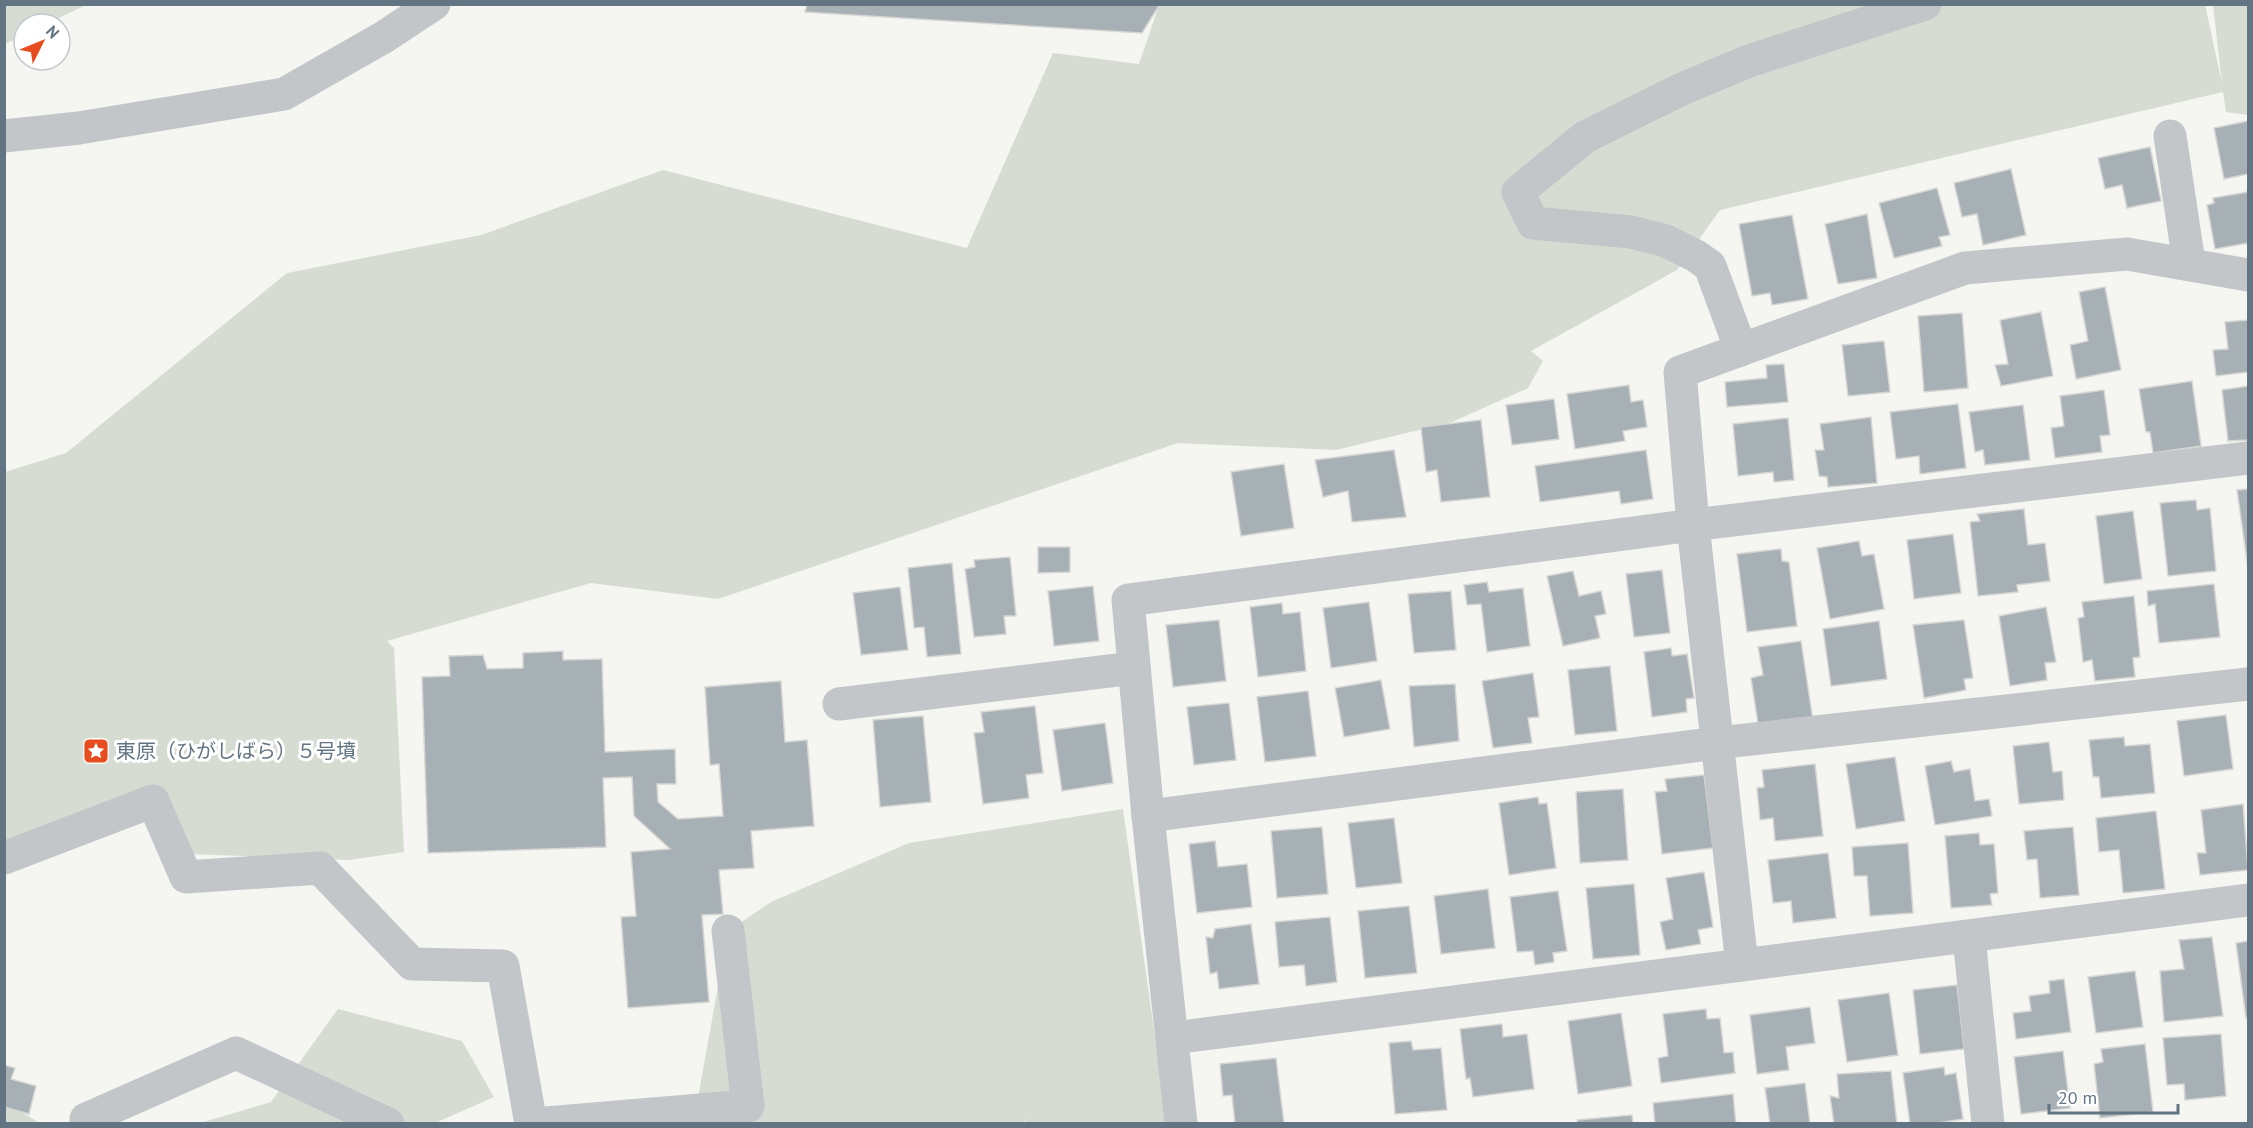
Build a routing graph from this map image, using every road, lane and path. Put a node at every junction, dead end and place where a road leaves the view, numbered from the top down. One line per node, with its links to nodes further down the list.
1 (435, 4): 3 (street)
2 (1925, 4): 7 (street)
3 (4, 136)
4 (2170, 136): 5 (street)
5 (2189, 263): 6 (street); 7 (street)
6 (2248, 275)
7 (1741, 350): 9 (street)
8 (2248, 458): 9 (street)
9 (1693, 525): 10 (street); 13 (street)
10 (1134, 668): 12 (street); 14 (street)
11 (2248, 684): 13 (street)
12 (839, 704)
13 (1718, 742): 14 (street); 19 (street)
14 (1148, 816): 20 (street)
15 (4, 858): 23 (street)
16 (2248, 900): 18 (street)
17 (728, 931): 23 (street)
18 (1969, 937): 19 (street); 25 (street)
19 (1742, 965): 20 (street)
20 (1173, 1038): 24 (street)
21 (87, 1124): 22 (street)
22 (388, 1124)
23 (533, 1124)
24 (1181, 1124)
25 (1988, 1124)

